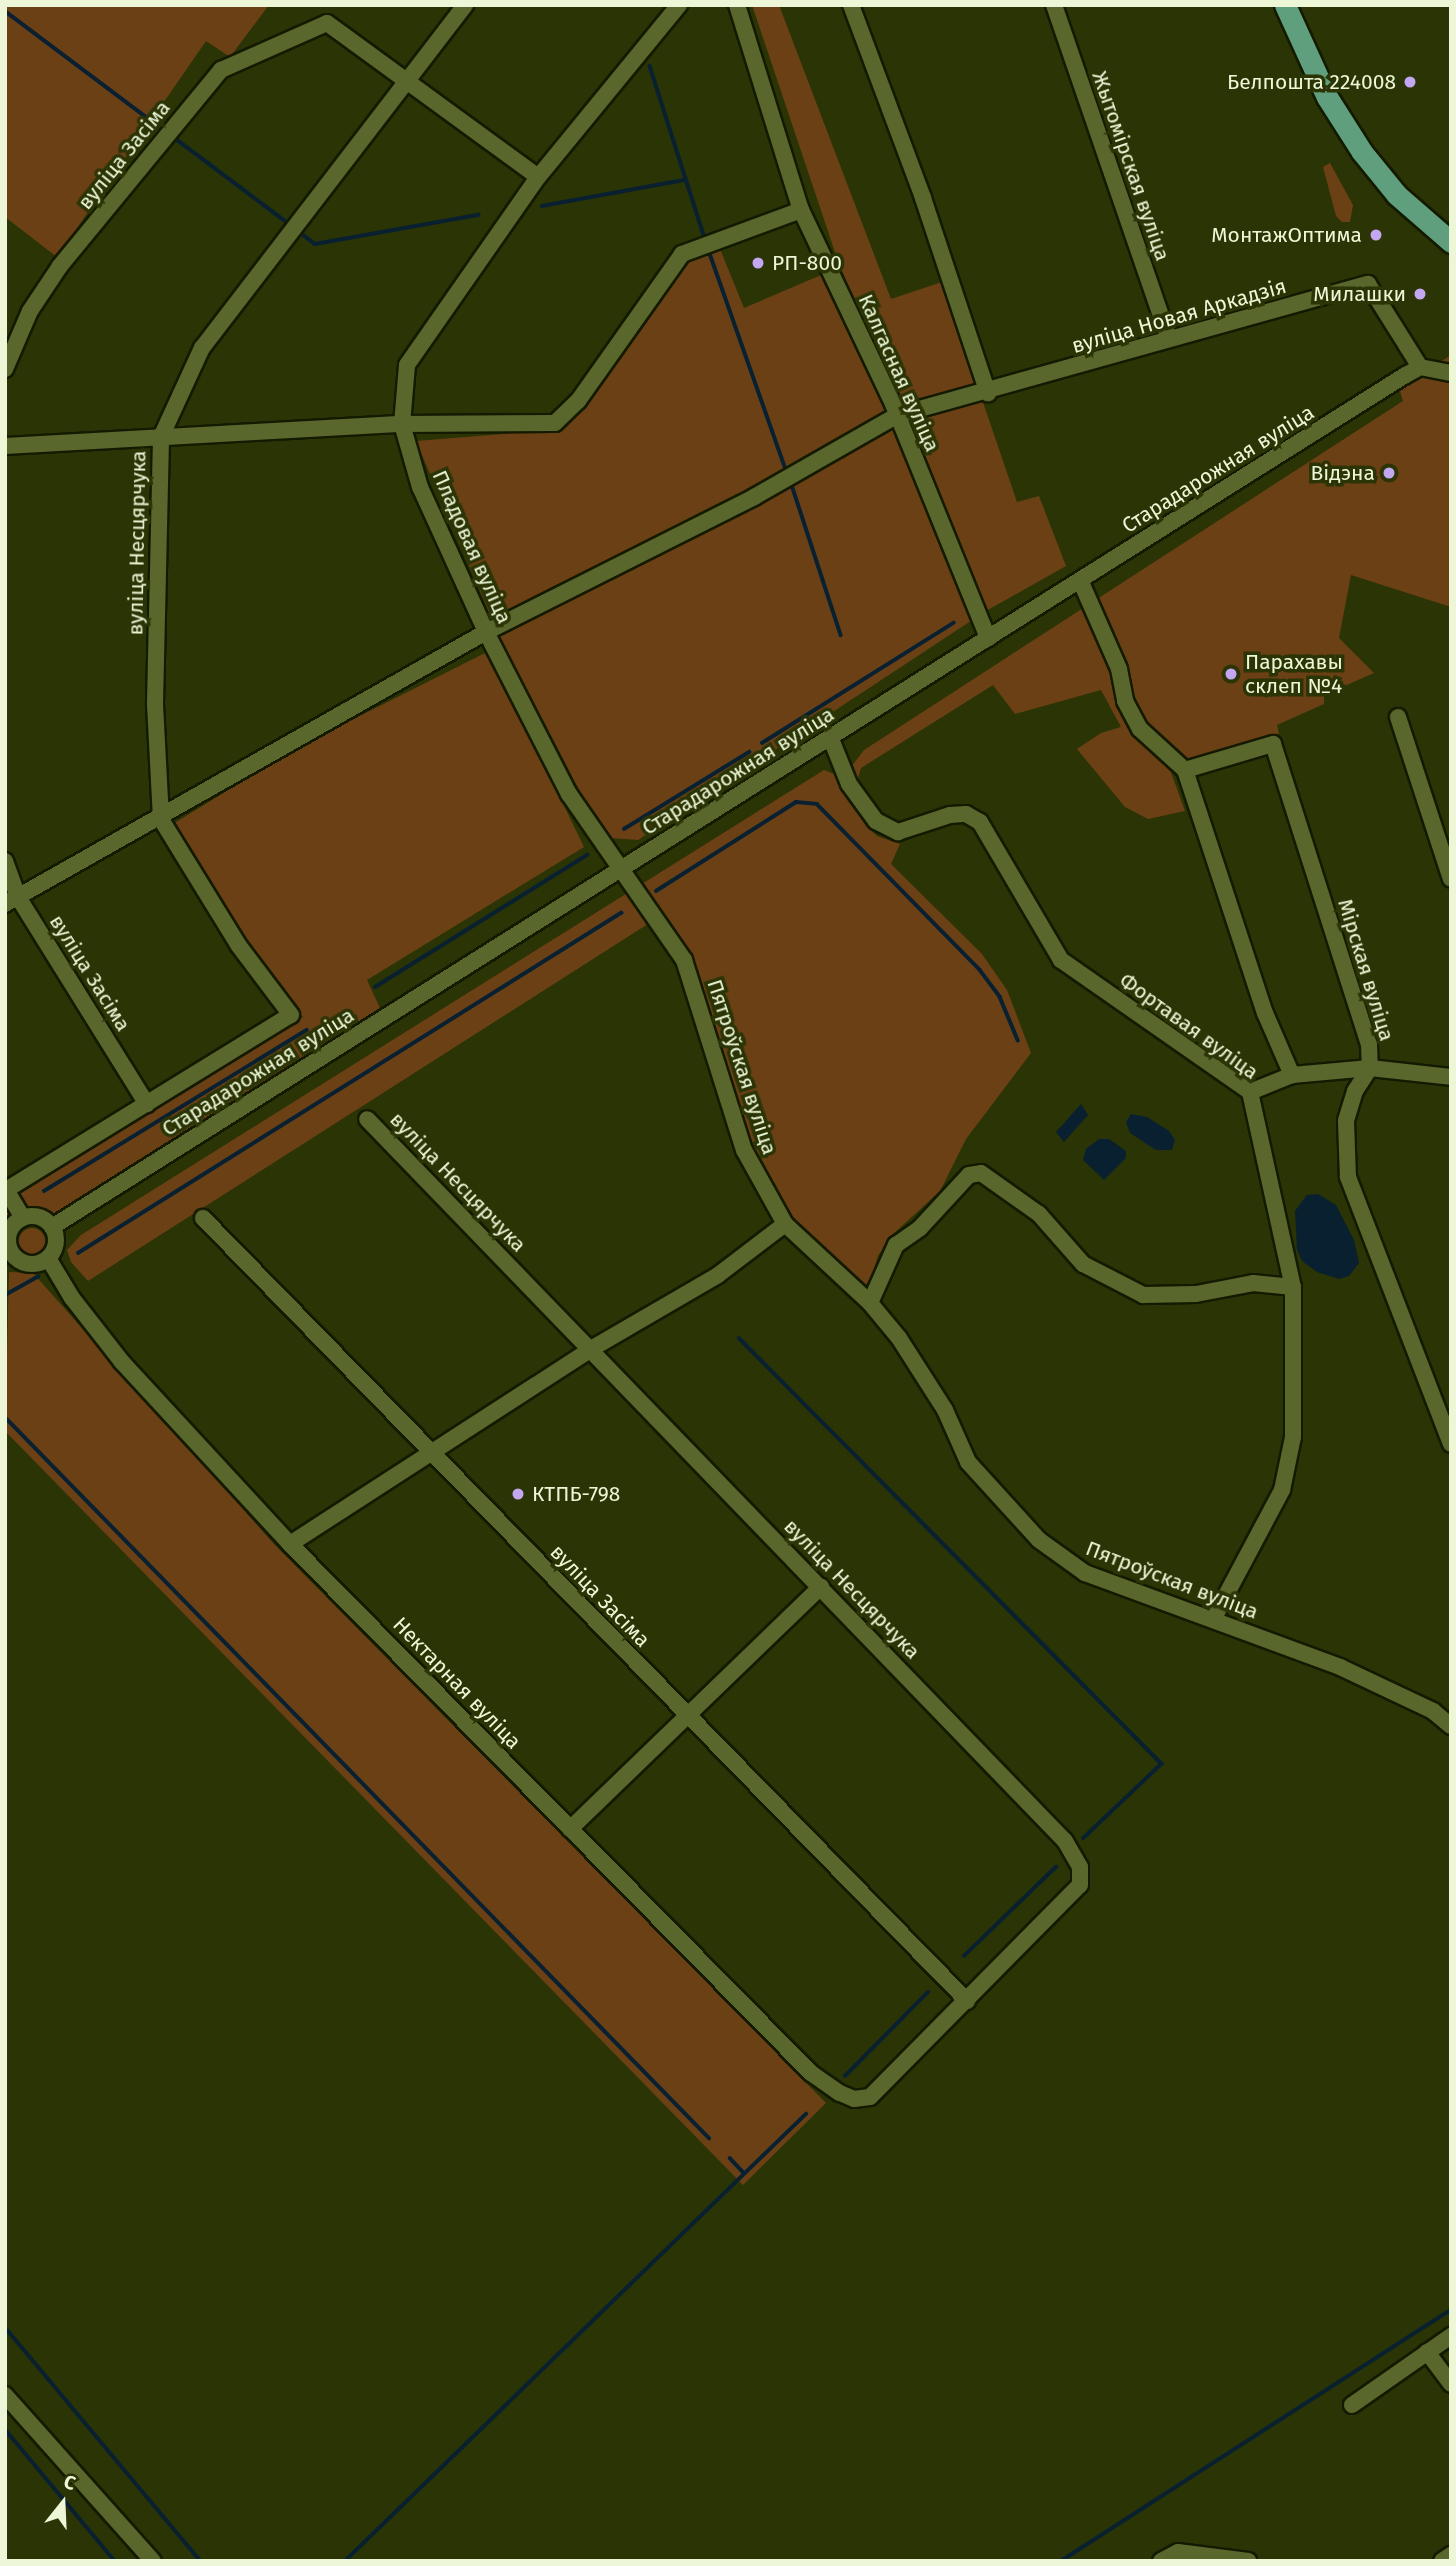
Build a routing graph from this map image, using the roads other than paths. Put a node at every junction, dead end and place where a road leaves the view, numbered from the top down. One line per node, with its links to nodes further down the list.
1 (465, 5): 7 (street, вуліца Несцярчука)
2 (679, 5): 8 (street, Пладовая вуліца)
3 (737, 5): 9 (street, Калгасная вуліца)
4 (850, 5): 15 (street)
5 (1054, 5): 11 (street, Жытомірская вуліца)
6 (1286, 5): 10 (main road)
7 (409, 80): 8 (street); 13 (street, вуліца Засіма); 18 (street, вуліца Несцярчука)
8 (538, 177): 17 (street, Пладовая вуліца)
9 (802, 210): 16 (street, Калгасная вуліца); 17 (street)
10 (1451, 242)
11 (1169, 339): 12 (street, вуліца Новая Аркадзія); 15 (street, вуліца Новая Аркадзія)
12 (1420, 367): 14 (street); 20 (street, Старадарожная вуліца)
13 (5, 369)
14 (1451, 373)
15 (988, 393): 16 (street, вуліца Новая Аркадзія)
16 (898, 415): 21 (street, вуліца Новая Аркадзія); 22 (street, Калгасная вуліца)
17 (402, 424): 18 (street); 21 (street, Пладовая вуліца)
18 (161, 437): 19 (street); 26 (street, вуліца Несцярчука)
19 (5, 446)
20 (1080, 580): 22 (street, Старадарожная вуліца); 25 (street, Фортавая вуліца)
21 (486, 632): 26 (street, вуліца Новая Аркадзія); 28 (street, Пладовая вуліца)
22 (988, 638): 24 (street, Старадарожная вуліца)
23 (1398, 717): 29 (street)
24 (831, 738): 28 (street, Старадарожная вуліца); 35 (street, Фортавая вуліца)
25 (1185, 770): 32 (street, Мірская вуліца); 33 (street, Фортавая вуліца)
26 (160, 819): 30 (street, вуліца Новая Аркадзія); 31 (street, вуліца Несцярчука)
27 (5, 861): 30 (street, вуліца Засіма)
28 (620, 869): 41 (street, Пятроўская вуліца); 42 (street, Старадарожная вуліца)
29 (1451, 879)
30 (12, 900): 36 (street, вуліца Засіма)
31 (291, 1016): 36 (street, Старадарожная вуліца)
32 (1370, 1068): 33 (street); 34 (street); 48 (street, Мірская вуліца)
33 (1293, 1074): 35 (street)
34 (1451, 1077)
35 (1250, 1092): 45 (street, Фортавая вуліца)
36 (147, 1104): 38 (street, Старадарожная вуліца)
37 (367, 1119): 47 (street, вуліца Несцярчука)
38 (6, 1189): 39 (street)
39 (23, 1218): 42 (street); 43 (street)
40 (203, 1218): 49 (street, вуліца Засіма)
41 (785, 1224): 46 (street, Пятроўская вуліца); 47 (street)
42 (52, 1227): 44 (street)
43 (9, 1257): 44 (street)
44 (48, 1258): 50 (street, Нектарная вуліца)
45 (1293, 1287): 46 (street); 52 (street, Фортавая вуліца)
46 (870, 1303): 52 (street, Пятроўская вуліца)
47 (591, 1349): 49 (street); 51 (street, вуліца Несцярчука)
48 (1451, 1444)
49 (434, 1454): 50 (street); 53 (street, вуліца Засіма)
50 (290, 1544): 55 (street, Нектарная вуліца)
51 (821, 1587): 53 (street); 56 (street, вуліца Несцярчука)
52 (1214, 1618): 54 (street, Пятроўская вуліца)
53 (687, 1717): 55 (street); 56 (street, вуліца Засіма)
54 (1451, 1726)
55 (570, 1829): 57 (street, Нектарная вуліца)
56 (967, 2001): 57 (street, вуліца Несцярчука)
57 (870, 2097)
58 (1451, 2336): 59 (street)
59 (1427, 2352): 60 (street); 62 (street)
60 (1451, 2384)
61 (5, 2395): 64 (street)
62 (1352, 2405)
63 (1451, 2556): 67 (street)
64 (153, 2561)
65 (1161, 2561): 66 (street)
66 (1248, 2561)
67 (1442, 2561)

